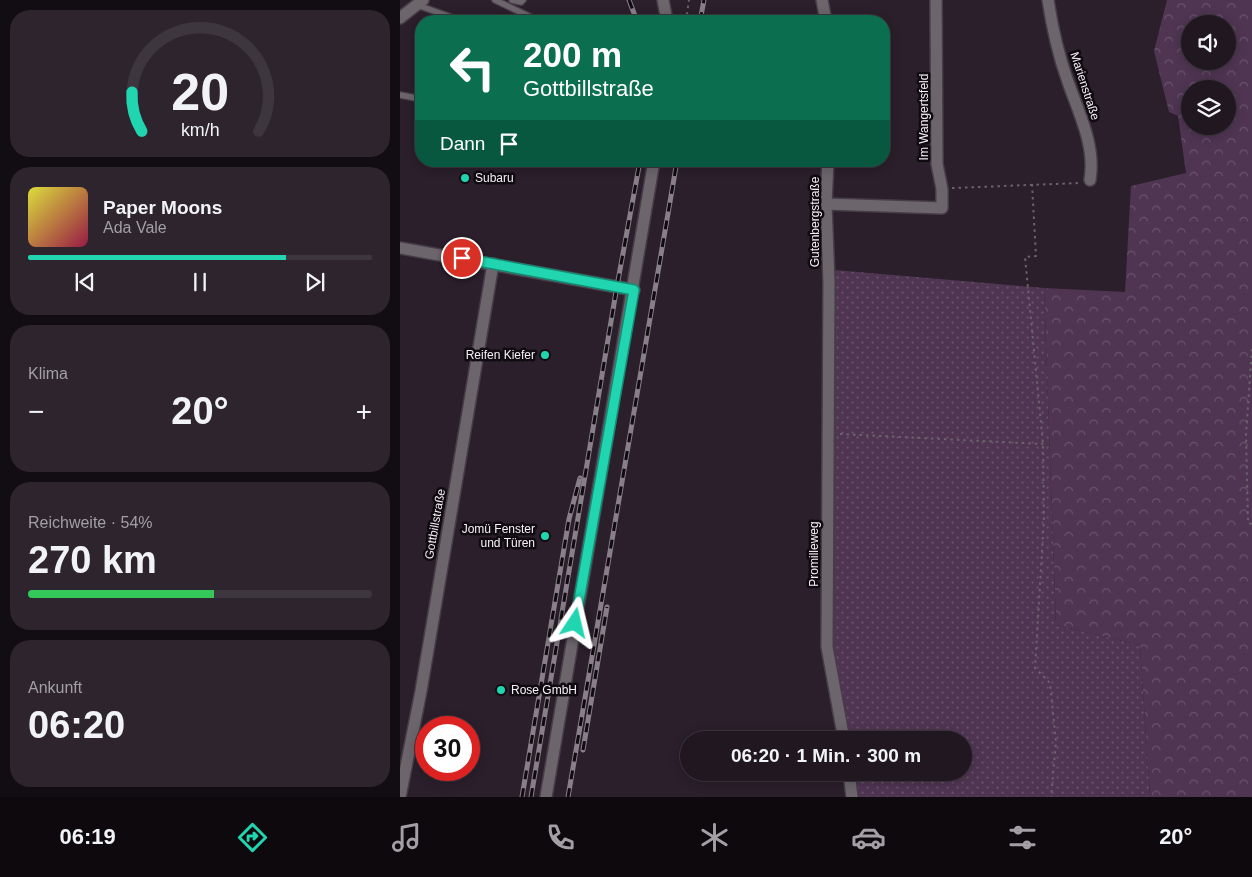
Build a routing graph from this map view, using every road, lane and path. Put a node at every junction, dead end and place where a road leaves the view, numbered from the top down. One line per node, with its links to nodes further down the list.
1 (495, 0): 11 (lane)
2 (512, 0): 3 (lane)
3 (523, 0)
4 (663, 0): 12 (street)
5 (690, 0): 13 (path)
6 (822, 0): 14 (street)
7 (936, 0): 22 (street, Im Wangertsfeld)
8 (1048, 0): 20 (street, Marienstraße)
9 (420, 2): 10 (lane); 15 (street)
10 (449, 15)
11 (526, 15)
12 (666, 15)
13 (687, 15)
14 (825, 15)
15 (400, 18)
16 (400, 94): 17 (lane)
17 (415, 98)
18 (653, 167): 26 (street)
19 (828, 167): 23 (street, Gutenbergstraße)
20 (1090, 180): 21 (path)
21 (1032, 184): 22 (path); 30 (path)
22 (942, 188): 23 (street, Im Wangertsfeld)
23 (826, 204): 28 (street, Gutenbergstraße)
24 (400, 248): 25 (street)
25 (492, 264): 26 (street); 34 (street, Gottbillstraße)
26 (634, 290): 35 (street)
27 (1252, 349): 31 (path)
28 (828, 367): 29 (street, Promilleweg)
29 (828, 434): 30 (path); 32 (street, Promilleweg)
30 (1043, 444): 37 (path)
31 (1252, 524)
32 (842, 731)
33 (850, 781): 36 (street)
34 (400, 792)
35 (546, 797)
36 (852, 797)
37 (1051, 797)

